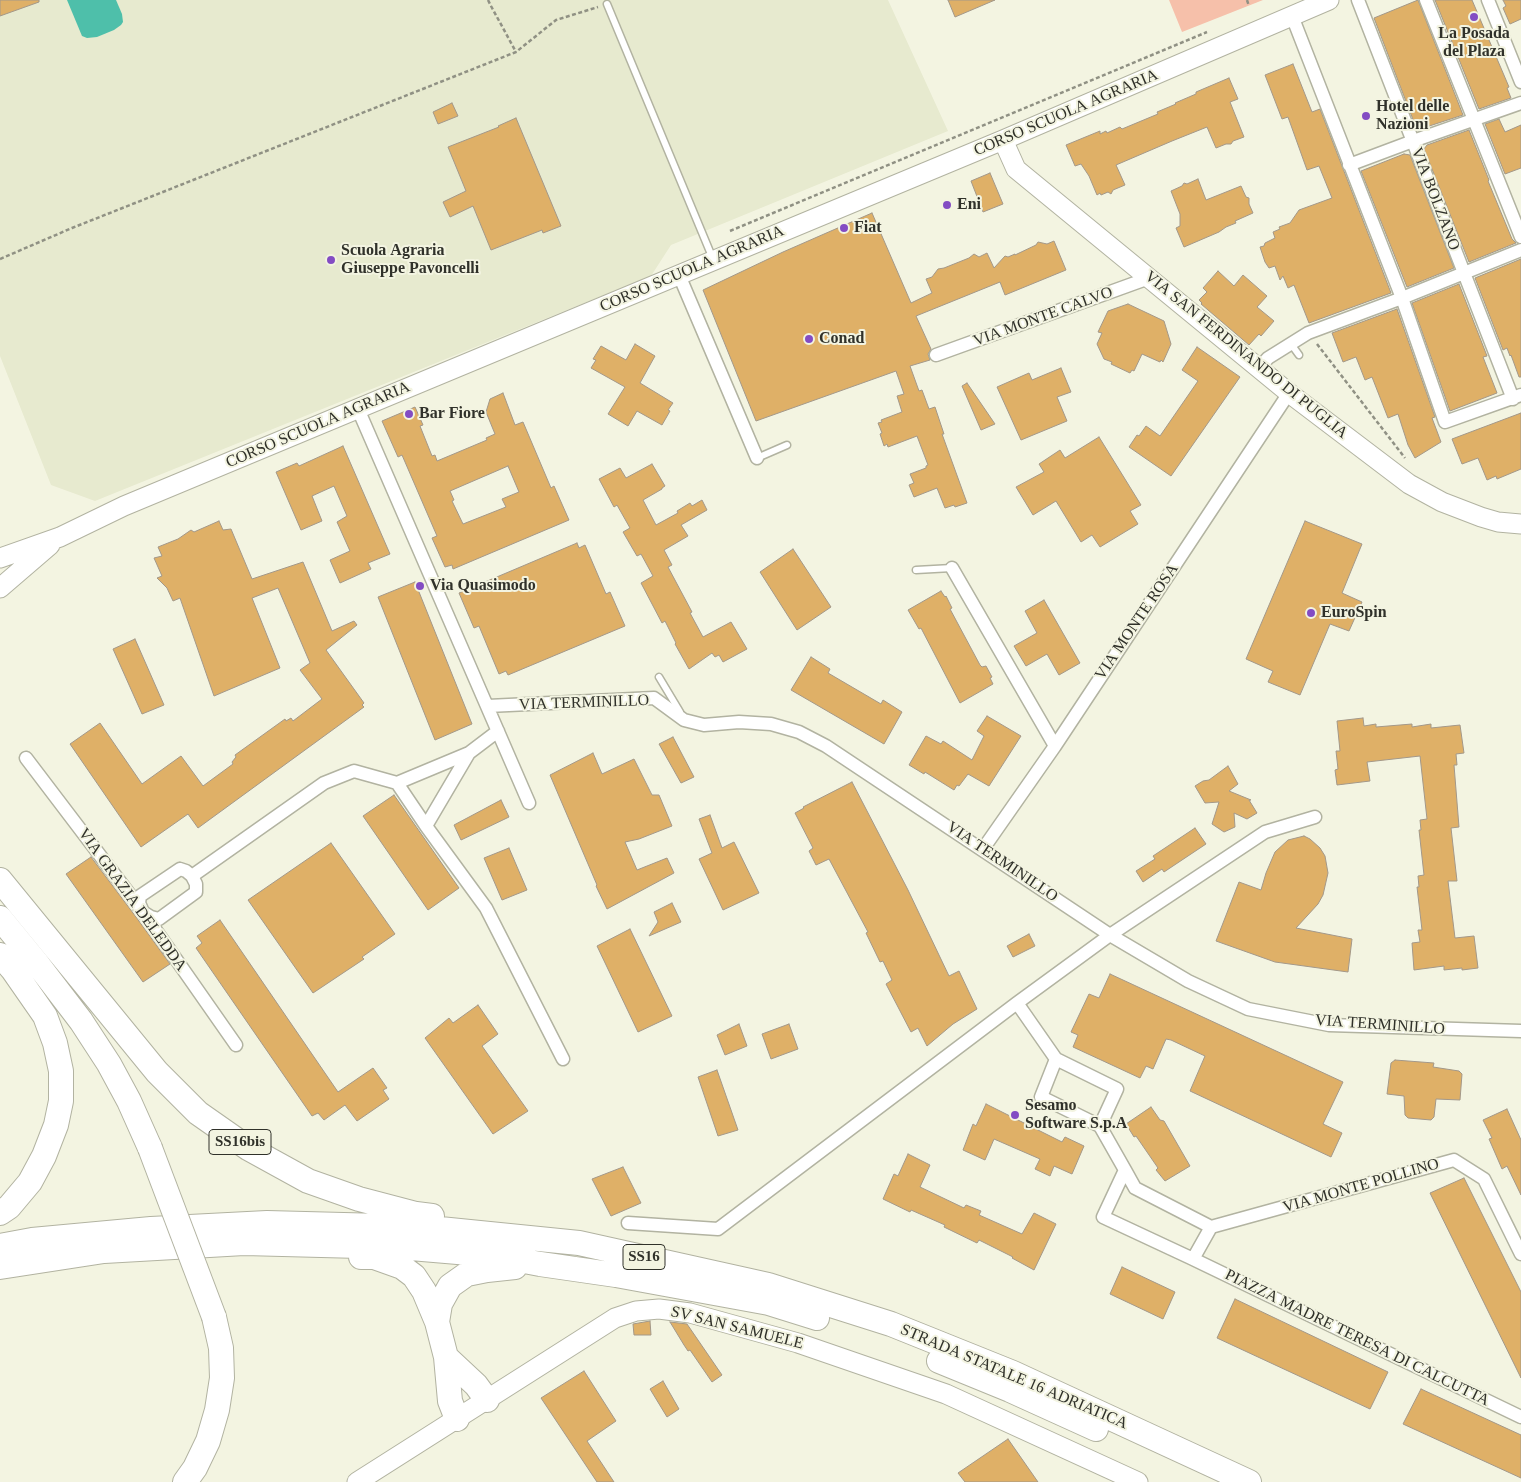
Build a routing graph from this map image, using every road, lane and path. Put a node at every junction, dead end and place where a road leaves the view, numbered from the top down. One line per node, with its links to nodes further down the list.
1 (488, 0): 11 (path)
2 (1247, 0): 8 (path)
3 (1358, 0): 16 (street, VIA BOLZANO)
4 (1426, 0): 14 (street)
5 (1488, 0): 12 (street)
6 (1326, 1): 9 (street, CORSO SCUOLA AGRARIA)
7 (607, 4): 11 (path); 22 (lane)
8 (1249, 6)
9 (1292, 16): 15 (street, CORSO SCUOLA AGRARIA); 17 (street)
10 (1210, 31): 18 (path)
11 (516, 52): 21 (path)
12 (1521, 82)
13 (1521, 103): 14 (street)
14 (1474, 119): 16 (street); 19 (street)
15 (1004, 140): 22 (street, CORSO SCUOLA AGRARIA); 25 (street, VIA SAN FERDINANDO DI PUGLIA)
16 (1413, 141): 17 (street); 23 (street, VIA BOLZANO)
17 (1349, 165): 26 (street)
18 (730, 231)
19 (1521, 237)
20 (1521, 250): 23 (street)
21 (0, 258)
22 (714, 260): 24 (street, CORSO SCUOLA AGRARIA)
23 (1464, 273): 26 (street); 33 (street, VIA BOLZANO)
24 (679, 275): 34 (street, CORSO SCUOLA AGRARIA); 36 (street)
25 (1149, 278): 29 (street, VIA MONTE CALVO); 31 (street, VIA SAN FERDINANDO DI PUGLIA)
26 (1402, 298): 27 (street); 33 (street)
27 (1308, 333): 28 (street); 37 (path)
28 (1291, 344): 30 (lane); 31 (street)
29 (936, 355)
30 (1299, 355)
31 (1259, 368): 32 (street, VIA SAN FERDINANDO DI PUGLIA)
32 (1289, 393): 37 (street, VIA SAN FERDINANDO DI PUGLIA); 48 (street, VIA MONTE ROSA)
33 (1517, 397)
34 (358, 409): 39 (street, CORSO SCUOLA AGRARIA); 45 (street)
35 (788, 445): 36 (lane)
36 (757, 458)
37 (1409, 484): 38 (street, VIA SAN FERDINANDO DI PUGLIA)
38 (1521, 524)
39 (60, 537): 40 (street); 43 (street)
40 (0, 558)
41 (952, 568): 42 (lane); 48 (street)
42 (916, 570)
43 (0, 588)
44 (659, 677): 46 (lane)
45 (488, 706): 46 (street, VIA TERMINILLO); 47 (street)
46 (684, 720): 55 (street, VIA TERMINILLO)
47 (498, 730): 49 (street); 52 (street)
48 (1054, 746): 55 (street, VIA MONTE ROSA)
49 (469, 753): 51 (street); 54 (street)
50 (26, 758): 58 (street, VIA GRAZIA DELEDDA)
51 (397, 783): 54 (street); 56 (street)
52 (529, 802)
53 (1315, 817): 60 (street)
54 (426, 826): 65 (street)
55 (983, 849): 60 (street, VIA TERMINILLO)
56 (192, 876): 58 (street); 58 (street)
57 (0, 880): 72 (highway, SS16bis)
58 (142, 912): 64 (street, VIA GRAZIA DELEDDA)
59 (0, 918): 86 (highway, bridge)
60 (1110, 935): 62 (street); 63 (street, VIA TERMINILLO)
61 (0, 955): 69 (highway)
62 (1017, 1003): 66 (street); 70 (street)
63 (1521, 1032)
64 (236, 1045)
65 (562, 1059)
66 (1056, 1059): 67 (street); 67 (street)
67 (1100, 1126): 68 (street)
68 (1125, 1170): 71 (street); 77 (street, PIAZZA MADRE TERESA DI CALCUTTA)
69 (0, 1213)
70 (628, 1223)
71 (1211, 1228): 76 (street, VIA MONTE POLLINO); 77 (street)
72 (579, 1243): 74 (highway, STRADA STATALE 16 ADRIATICA / SS16); 90 (highway, STRADA STATALE 16 ADRIATICA / SS16)
73 (244, 1244): 75 (highway, STRADA STATALE 16 ADRIATICA / SS16); 78 (highway, STRADA STATALE 16 ADRIATICA / SS16); 81 (highway)
74 (0, 1246)
75 (104, 1251): 79 (highway, STRADA STATALE 16 ADRIATICA / SS16); 80 (highway)
76 (1521, 1254)
77 (1194, 1259): 84 (street, PIAZZA MADRE TERESA DI CALCUTTA)
78 (540, 1264): 81 (highway); 89 (highway, STRADA STATALE 16 ADRIATICA / SS16)
79 (0, 1267)
80 (0, 1277)
81 (437, 1322): 82 (highway)
82 (446, 1357): 83 (highway); 85 (highway)
83 (487, 1400): 85 (street, SV SAN SAMUELE); 88 (street, SV SAN SAMUELE)
84 (1521, 1417)
85 (457, 1419): 87 (street, SV SAN SAMUELE)
86 (185, 1482)
87 (357, 1482)
88 (1138, 1482)
89 (1211, 1482)
90 (1249, 1482)

